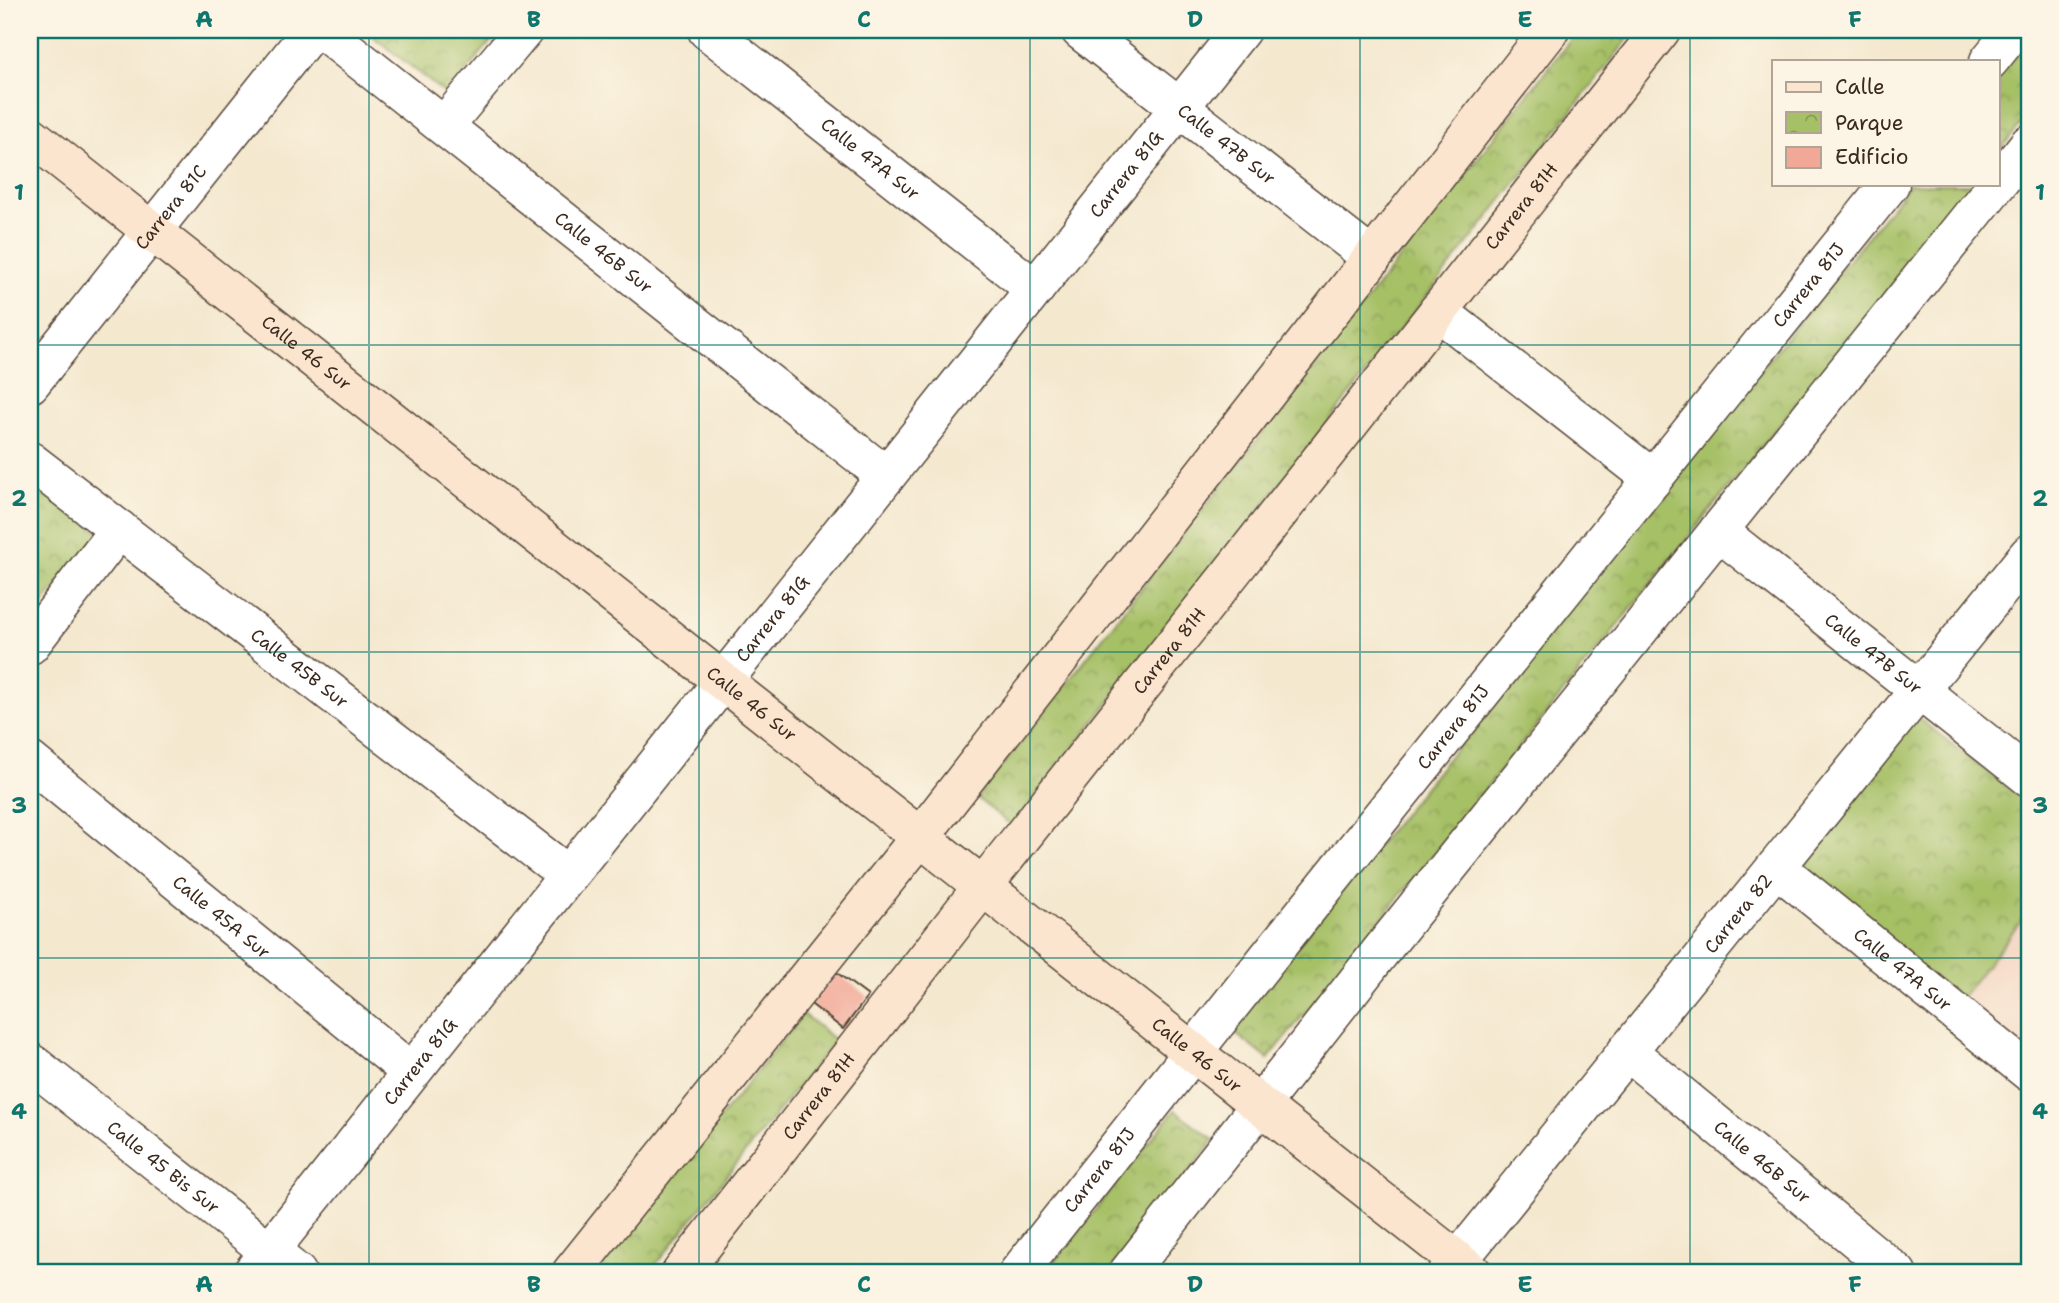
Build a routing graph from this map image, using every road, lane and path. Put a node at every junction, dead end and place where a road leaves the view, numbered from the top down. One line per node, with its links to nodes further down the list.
1 (312, 30): 18 (street, Carrera 81C)
2 (322, 30): 12 (street, Calle 46B Sur)
3 (524, 30): 12 (street)
4 (707, 30): 20 (street, Calle 47A Sur)
5 (1080, 30): 11 (street, Calle 47B Sur)
6 (1241, 30): 11 (street, Carrera 81G)
7 (1550, 30): 19 (street)
8 (1661, 30): 21 (street, Carrera 81H)
9 (2014, 30): 10 (street)
10 (1990, 60)
11 (1180, 107): 19 (street, Calle 47B Sur); 20 (street, Carrera 81G)
12 (444, 126): 24 (street, Calle 46B Sur)
13 (30, 135): 18 (street, Calle 46 Sur)
14 (2029, 144): 15 (street)
15 (2000, 179)
16 (1889, 186): 25 (street, Carrera 81J)
17 (1995, 186): 27 (street)
18 (153, 230): 22 (street, Carrera 81C); 30 (street, Calle 46 Sur)
19 (1372, 258): 34 (street)
20 (1035, 289): 24 (street, Carrera 81G)
21 (1438, 311): 25 (street); 37 (street, Carrera 81H)
22 (30, 384)
23 (30, 461): 26 (street, Calle 45B Sur)
24 (886, 476): 30 (street, Carrera 81G)
25 (1653, 479): 39 (street, Carrera 81J)
26 (119, 529): 29 (street); 36 (street, Calle 45B Sur)
27 (1718, 531): 31 (street, Calle 47B Sur); 43 (street)
28 (2029, 554): 31 (street, Carrera 82)
29 (30, 645)
30 (722, 682): 34 (street, Calle 46 Sur); 36 (street, Carrera 81G)
31 (1920, 690): 33 (street, Calle 47B Sur); 35 (street, Carrera 82)
32 (30, 761): 41 (street, Calle 45A Sur)
33 (2029, 777)
34 (920, 837): 37 (street, Calle 46 Sur); 46 (street)
35 (1776, 867): 38 (street, Carrera 82); 42 (street, Calle 47A Sur)
36 (568, 875): 41 (street, Carrera 81G)
37 (983, 886): 39 (street, Calle 46 Sur); 47 (street, Carrera 81H)
38 (1627, 1051): 45 (street, Carrera 82); 50 (street, Calle 46B Sur)
39 (1193, 1052): 43 (street, Calle 46 Sur); 48 (street, Carrera 81J)
40 (30, 1062): 44 (street, Calle 45 Bis Sur)
41 (411, 1072): 44 (street, Carrera 81G)
42 (2029, 1072)
43 (1260, 1105): 45 (street, Calle 46 Sur); 49 (street)
44 (272, 1266)
45 (1460, 1269)
46 (571, 1273)
47 (681, 1273)
48 (1018, 1273)
49 (1128, 1273)
50 (1897, 1273)

